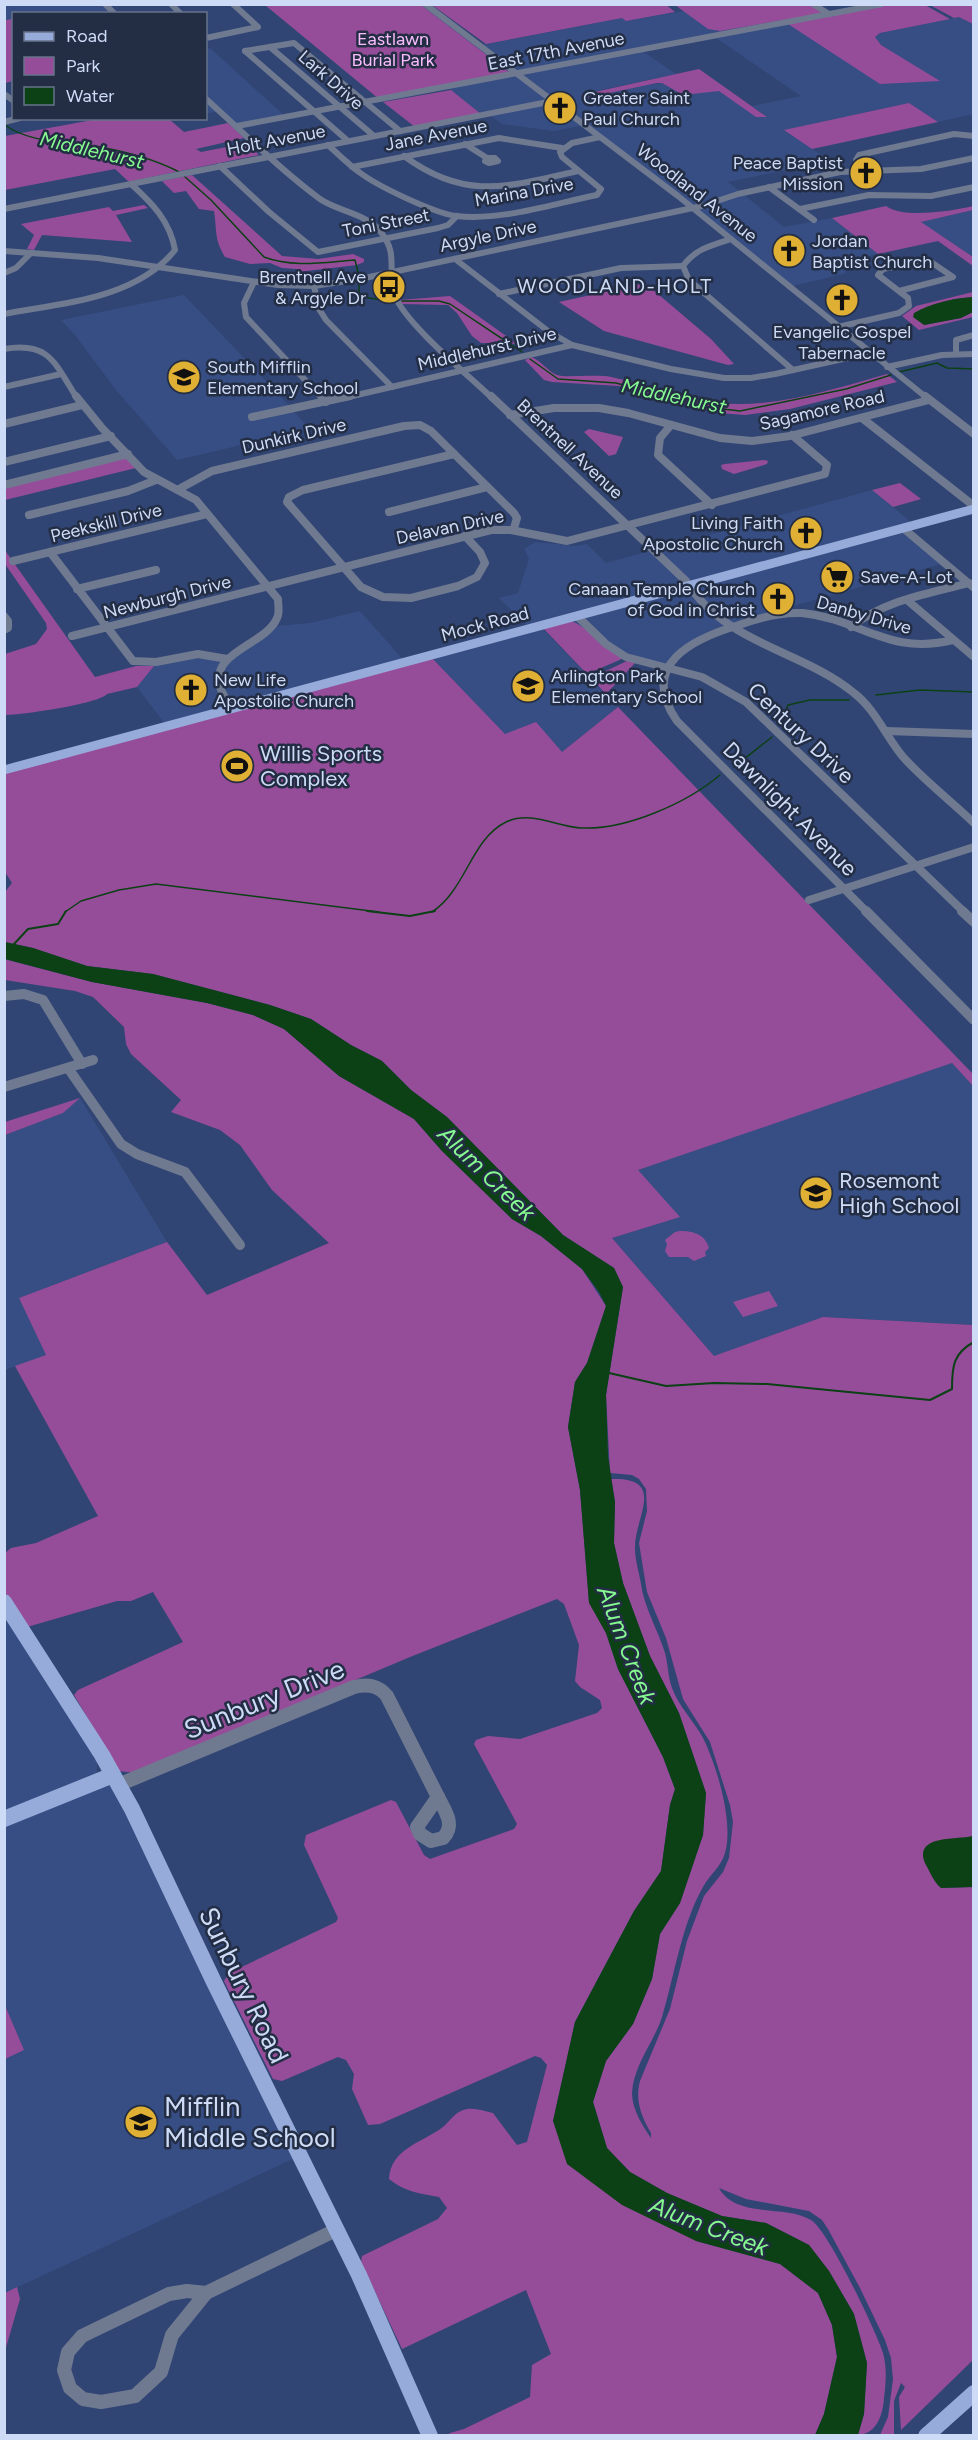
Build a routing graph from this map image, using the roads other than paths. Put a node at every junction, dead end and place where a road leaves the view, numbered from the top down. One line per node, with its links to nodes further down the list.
1 (233, 4): 6 (street)
2 (425, 4): 8 (street, Woodland Avenue)
3 (813, 4): 5 (street)
4 (882, 4): 5 (street, East 17th Avenue)
5 (829, 15): 8 (street, East 17th Avenue)
6 (208, 38)
7 (270, 47): 11 (street); 12 (street, Lark Drive); 13 (street)
8 (516, 74): 10 (street, Woodland Avenue); 11 (street, East 17th Avenue)
9 (207, 100): 14 (street)
10 (553, 101): 15 (street, Holt Avenue); 18 (street, Woodland Avenue)
11 (366, 102): 12 (street, East 17th Avenue); 15 (street)
12 (340, 107): 13 (street, East 17th Avenue); 17 (street, Lark Drive)
13 (314, 112): 14 (street, East 17th Avenue); 19 (street)
14 (237, 126): 23 (street)
15 (400, 131): 17 (street, Holt Avenue)
16 (970, 135): 29 (street)
17 (374, 136): 19 (street, Holt Avenue)
18 (600, 136): 22 (street); 34 (street, Woodland Avenue)
19 (348, 141): 21 (street, Holt Avenue)
20 (465, 144): 22 (street, Jane Avenue); 24 (street, Jane Avenue); 25 (street)
21 (328, 146): 23 (street, Holt Avenue); 28 (street, Marina Drive)
22 (562, 148): 30 (street)
23 (272, 156): 27 (street, Holt Avenue); 39 (street)
24 (404, 156): 28 (street, Jane Avenue); 30 (street)
25 (488, 158)
26 (974, 158): 29 (street, Argyle Drive)
27 (220, 166): 31 (street, Holt Avenue); 39 (street, Toni Street)
28 (352, 166): 37 (street, Marina Drive)
29 (861, 170): 32 (street, Argyle Drive)
30 (578, 171): 37 (street, Marina Drive)
31 (131, 184): 35 (street, Holt Avenue); 45 (street)
32 (769, 187): 34 (street, Argyle Drive); 36 (street)
33 (974, 187): 36 (street)
34 (693, 208): 40 (street, Woodland Avenue); 43 (street, Argyle Drive)
35 (4, 209)
36 (800, 209): 38 (street)
37 (458, 216): 39 (street, Toni Street)
38 (814, 220)
39 (386, 239): 46 (street, Brentnell Avenue)
40 (728, 240): 44 (street); 53 (street, Woodland Avenue); 57 (street)
41 (4, 251): 42 (street, Argyle Drive)
42 (31, 253): 45 (street, Argyle Drive); 47 (street)
43 (455, 259): 46 (street, Argyle Drive); 51 (street)
44 (683, 266): 51 (street); 62 (street)
45 (160, 267): 48 (street, Argyle Drive); 52 (street)
46 (393, 272): 49 (street, Argyle Drive); 61 (street, Brentnell Avenue)
47 (4, 273)
48 (254, 282): 49 (street, Argyle Drive); 67 (street)
49 (314, 286): 65 (street)
50 (900, 291): 50 (street); 53 (street)
51 (499, 294): 55 (street)
52 (4, 314)
53 (838, 327): 57 (street, Woodland Avenue)
54 (974, 335): 58 (street)
55 (572, 345): 61 (street, Middlehurst Drive); 62 (street, Middlehurst Drive)
56 (4, 349): 63 (street)
57 (867, 354): 60 (street, Woodland Avenue); 62 (street, Middlehurst Drive)
58 (956, 354): 59 (street); 60 (street)
59 (974, 354)
60 (887, 367): 66 (street, Woodland Avenue)
61 (462, 370): 65 (street, Middlehurst Drive); 69 (street, Brentnell Avenue)
62 (793, 370)
63 (61, 374): 64 (street); 68 (street)
64 (4, 387)
65 (392, 387): 67 (street, Middlehurst Drive)
66 (929, 400): 71 (street, Sagamore Road); 74 (street, Woodland Avenue)
67 (326, 402): 70 (street, Middlehurst Drive)
68 (82, 405): 72 (street); 76 (street)
69 (510, 415): 73 (street, Sagamore Road); 89 (street, Brentnell Avenue)
70 (252, 417)
71 (862, 417): 75 (street, Sagamore Road); 85 (street)
72 (4, 424)
73 (671, 425): 75 (street, Sagamore Road); 84 (street)
74 (974, 434)
75 (792, 435): 84 (street, Delavan Drive)
76 (111, 436): 77 (street); 79 (street)
77 (128, 454): 80 (street); 81 (street)
78 (454, 454): 82 (street); 83 (street, Dunkirk Drive); 95 (street)
79 (4, 462)
80 (156, 480): 83 (street); 88 (street)
81 (4, 485)
82 (487, 487): 86 (street); 90 (street)
83 (179, 489): 87 (street)
84 (712, 505): 89 (street, Delavan Drive)
85 (974, 508): 91 (main road, Mock Road)
86 (389, 512)
87 (207, 514): 93 (street, Peekskill Drive); 98 (street)
88 (29, 515)
89 (628, 526): 90 (street, Delavan Drive); 99 (street, Brentnell Avenue)
90 (514, 528): 92 (street, Delavan Drive)
91 (903, 528): 97 (street); 99 (main road, Mock Road)
92 (465, 536): 95 (street, Delavan Drive); 95 (street)
93 (50, 552): 94 (street, Peekskill Drive); 100 (street)
94 (13, 561)
95 (344, 567): 98 (street, Delavan Drive)
96 (156, 570): 100 (street)
97 (971, 585): 101 (street)
98 (269, 586): 105 (street, Newburgh Drive); 111 (street)
99 (688, 586): 103 (main road, Mock Road); 106 (street, Brentnell Avenue)
100 (77, 589): 105 (street)
101 (908, 600): 104 (street); 109 (street)
102 (4, 616): 107 (street)
103 (578, 616): 112 (street, Century Drive); 113 (main road, Mock Road)
104 (851, 627): 106 (street, Danby Drive); 109 (street, Danby Drive)
105 (105, 628): 108 (street, Newburgh Drive); 111 (street)
106 (732, 628): 112 (street); 114 (street, Brentnell Avenue)
107 (4, 630)
108 (72, 636)
109 (953, 640): 110 (street)
110 (974, 657)
111 (227, 659): 113 (street)
112 (668, 668): 119 (street, Century Drive); 120 (street, Dawnlight Avenue)
113 (232, 708): 116 (main road, Mock Road)
114 (887, 731): 115 (street); 117 (street, Brentnell Avenue)
115 (974, 734)
116 (4, 770)
117 (974, 823)
118 (974, 847): 119 (street)
119 (915, 865): 120 (street); 122 (street, Century Drive)
120 (843, 889): 121 (street); 124 (street, Dawnlight Avenue)
121 (809, 900)
122 (974, 922)
123 (4, 996): 126 (street)
124 (974, 1020)
125 (93, 1060): 126 (street)
126 (82, 1064): 127 (street)
127 (68, 1068): 128 (street); 129 (street)
128 (4, 1087)
129 (240, 1245)
130 (4, 1602): 131 (main road, Sunbury Road)
131 (115, 1780): 132 (street, Sunbury Drive); 133 (main road); 134 (main road, Sunbury Road)
132 (438, 1797)
133 (4, 1819)
134 (336, 2230): 135 (street); 138 (main road, Sunbury Road)
135 (206, 2293): 135 (street)
136 (974, 2393): 137 (main road)
137 (930, 2433)
138 (430, 2436)

